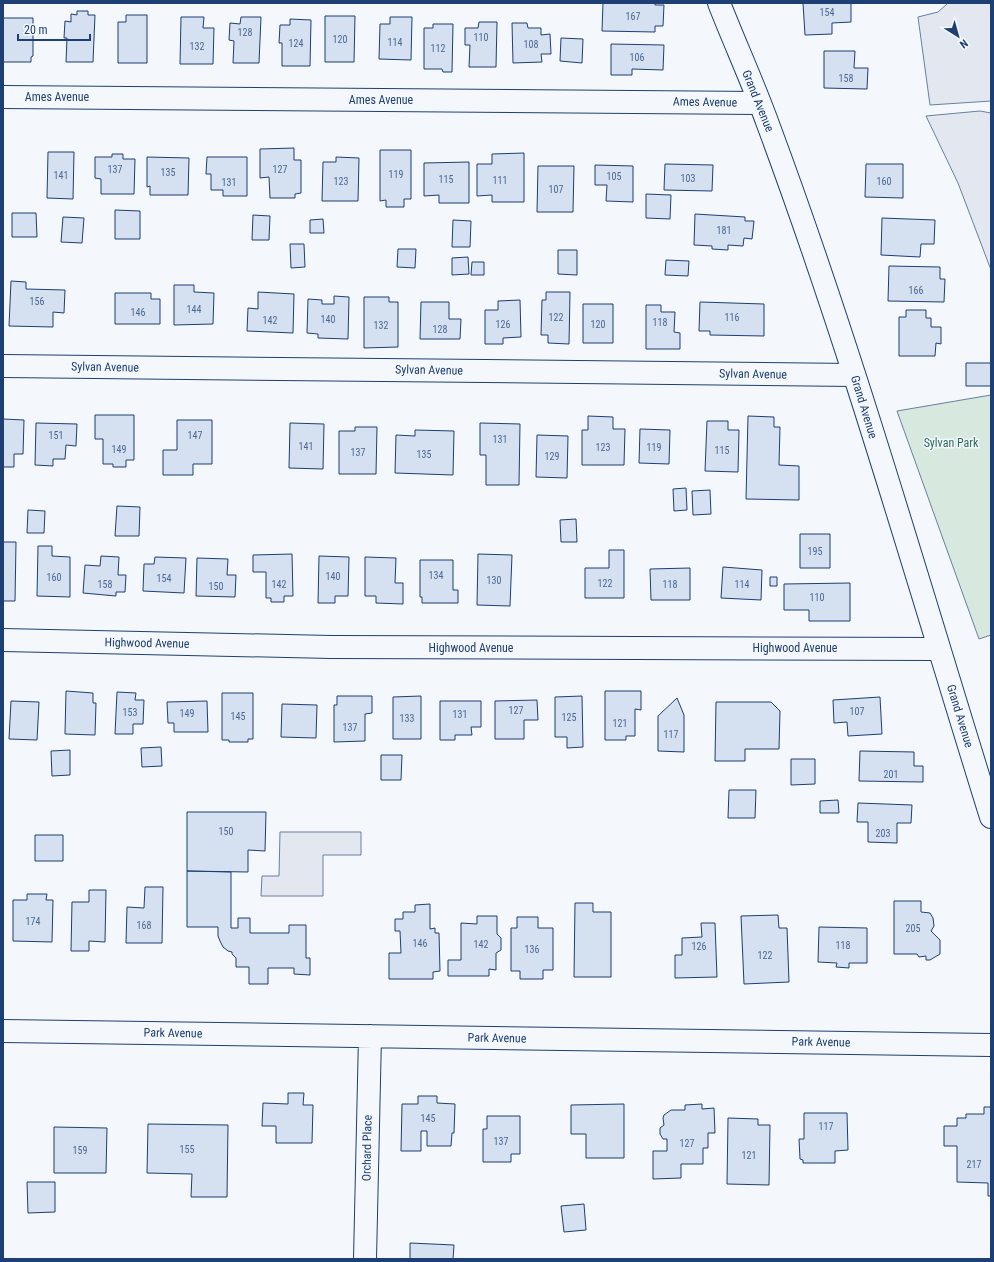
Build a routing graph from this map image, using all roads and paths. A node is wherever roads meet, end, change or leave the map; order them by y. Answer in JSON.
{"nodes":[{"id":1,"x":719,"y":3,"type":"edge"},
{"id":2,"x":3,"y":97,"type":"edge"},
{"id":3,"x":759,"y":103,"type":"junction"},
{"id":4,"x":3,"y":366,"type":"edge"},
{"id":5,"x":854,"y":375,"type":"junction"},
{"id":6,"x":3,"y":640,"type":"edge"},
{"id":7,"x":938,"y":649,"type":"junction"},
{"id":8,"x":991,"y":817,"type":"edge"},
{"id":9,"x":3,"y":1031,"type":"edge"},
{"id":10,"x":370,"y":1036,"type":"junction"},
{"id":11,"x":991,"y":1045,"type":"edge"},
{"id":12,"x":365,"y":1259,"type":"edge"}],
"edges":[{"from":1,"to":3,"type":"street","name":"Grand Avenue"},
{"from":2,"to":3,"type":"street","name":"Ames Avenue"},
{"from":3,"to":5,"type":"street","name":"Grand Avenue"},
{"from":4,"to":5,"type":"street","name":"Sylvan Avenue"},
{"from":5,"to":7,"type":"street","name":"Grand Avenue"},
{"from":6,"to":7,"type":"street","name":"Highwood Avenue"},
{"from":7,"to":8,"type":"street","name":"Grand Avenue"},
{"from":9,"to":10,"type":"street","name":"Park Avenue"},
{"from":10,"to":11,"type":"street","name":"Park Avenue"},
{"from":10,"to":12,"type":"street","name":"Orchard Place"}]}
